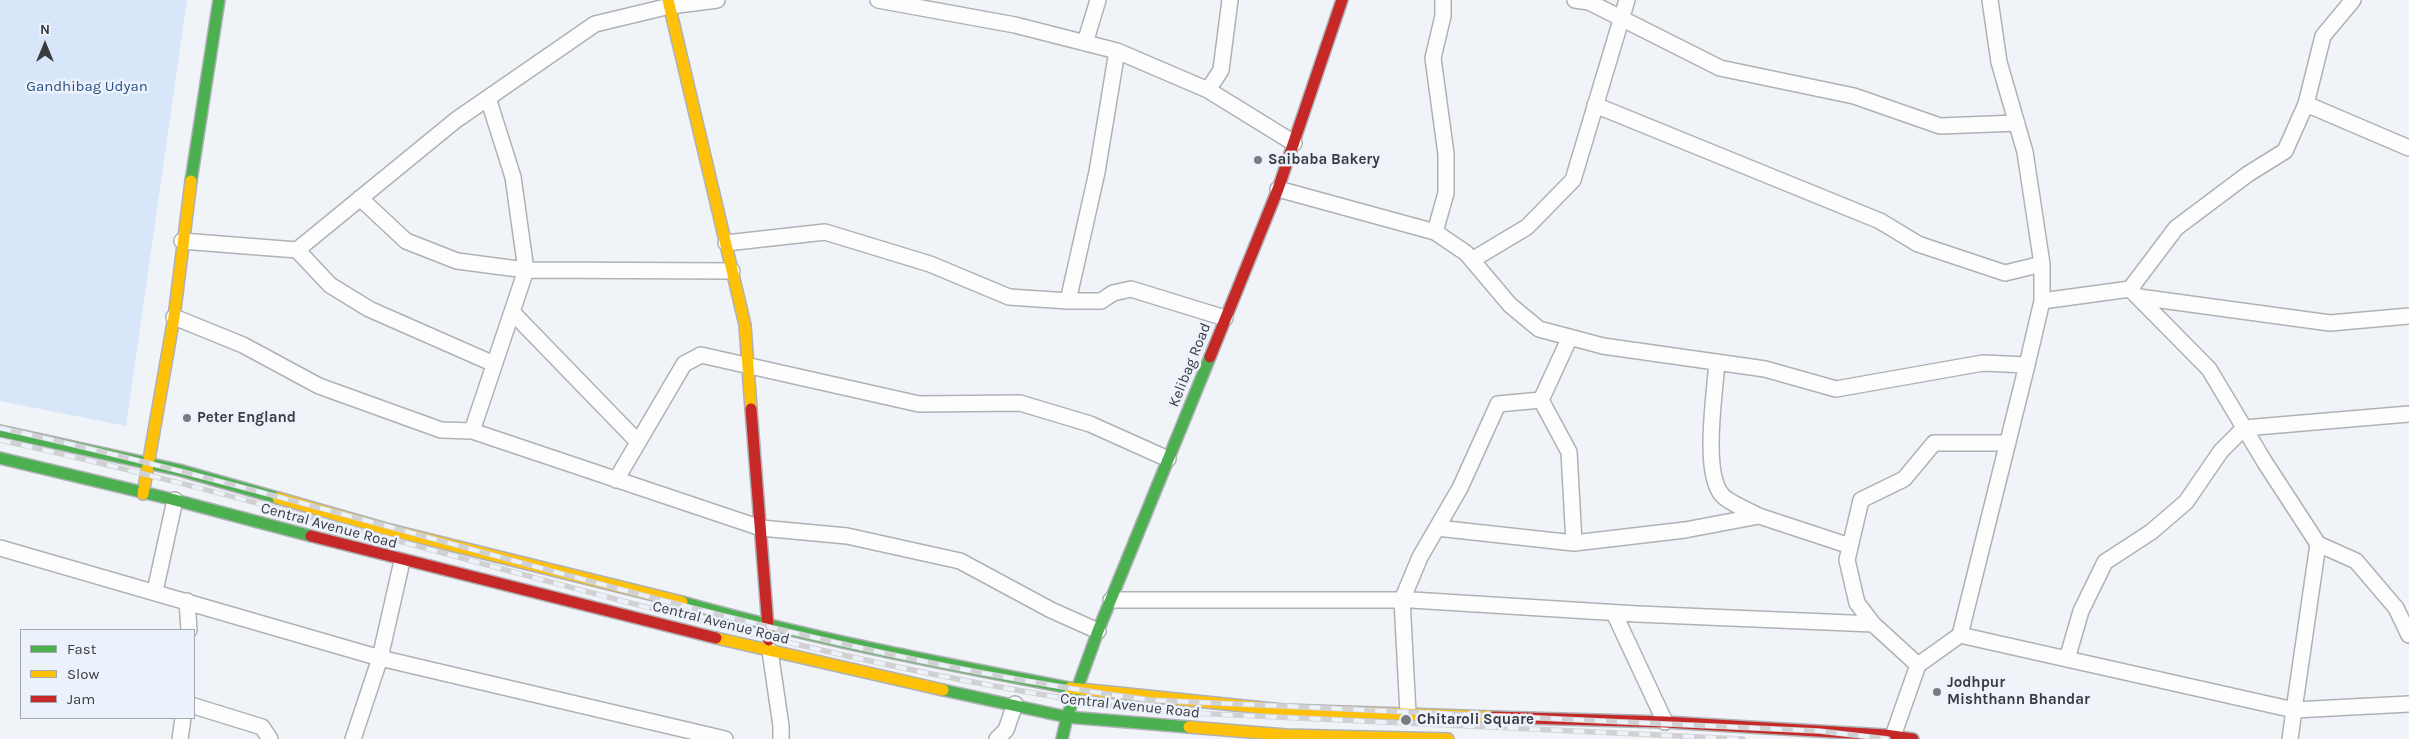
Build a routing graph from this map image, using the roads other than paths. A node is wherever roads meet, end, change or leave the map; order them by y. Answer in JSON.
{"nodes":[{"id":1,"x":219,"y":0,"type":"edge"},
{"id":2,"x":717,"y":0,"type":"edge"},
{"id":3,"x":878,"y":0,"type":"edge"},
{"id":4,"x":1098,"y":0,"type":"edge"},
{"id":5,"x":1230,"y":0,"type":"edge"},
{"id":6,"x":1342,"y":0,"type":"edge"},
{"id":7,"x":1443,"y":0,"type":"edge"},
{"id":8,"x":1575,"y":0,"type":"edge"},
{"id":9,"x":1626,"y":0,"type":"edge"},
{"id":10,"x":1990,"y":0,"type":"edge"},
{"id":11,"x":2353,"y":0,"type":"edge"},
{"id":12,"x":669,"y":3,"type":"edge"},
{"id":13,"x":1621,"y":18,"type":"junction"},
{"id":14,"x":1085,"y":43,"type":"junction"},
{"id":15,"x":1117,"y":51,"type":"junction"},
{"id":16,"x":1208,"y":90,"type":"junction"},
{"id":17,"x":488,"y":98,"type":"junction"},
{"id":18,"x":1595,"y":104,"type":"junction"},
{"id":19,"x":2306,"y":104,"type":"junction"},
{"id":20,"x":2017,"y":124,"type":"junction"},
{"id":21,"x":1294,"y":143,"type":"junction"},
{"id":22,"x":2409,"y":148,"type":"edge"},
{"id":23,"x":1278,"y":189,"type":"junction"},
{"id":24,"x":360,"y":198,"type":"junction"},
{"id":25,"x":1435,"y":232,"type":"junction"},
{"id":26,"x":182,"y":241,"type":"junction"},
{"id":27,"x":726,"y":243,"type":"junction"},
{"id":28,"x":297,"y":250,"type":"junction"},
{"id":29,"x":1472,"y":260,"type":"junction"},
{"id":30,"x":2042,"y":264,"type":"junction"},
{"id":31,"x":526,"y":270,"type":"junction"},
{"id":32,"x":732,"y":271,"type":"junction"},
{"id":33,"x":2134,"y":293,"type":"junction"},
{"id":34,"x":1068,"y":301,"type":"junction"},
{"id":35,"x":2042,"y":301,"type":"junction"},
{"id":36,"x":512,"y":312,"type":"junction"},
{"id":37,"x":2409,"y":316,"type":"edge"},
{"id":38,"x":174,"y":317,"type":"junction"},
{"id":39,"x":1225,"y":318,"type":"junction"},
{"id":40,"x":1570,"y":337,"type":"junction"},
{"id":41,"x":1717,"y":362,"type":"junction"},
{"id":42,"x":494,"y":364,"type":"junction"},
{"id":43,"x":748,"y":365,"type":"junction"},
{"id":44,"x":2027,"y":365,"type":"junction"},
{"id":45,"x":1541,"y":400,"type":"junction"},
{"id":46,"x":2409,"y":414,"type":"edge"},
{"id":47,"x":2244,"y":428,"type":"junction"},
{"id":48,"x":0,"y":431,"type":"edge"},
{"id":49,"x":472,"y":431,"type":"junction"},
{"id":50,"x":638,"y":442,"type":"junction"},
{"id":51,"x":2008,"y":443,"type":"junction"},
{"id":52,"x":0,"y":458,"type":"edge"},
{"id":53,"x":1168,"y":459,"type":"junction"},
{"id":54,"x":147,"y":462,"type":"junction"},
{"id":55,"x":179,"y":470,"type":"junction"},
{"id":56,"x":616,"y":480,"type":"junction"},
{"id":57,"x":144,"y":494,"type":"junction"},
{"id":58,"x":175,"y":500,"type":"junction"},
{"id":59,"x":1759,"y":516,"type":"junction"},
{"id":60,"x":761,"y":528,"type":"junction"},
{"id":61,"x":1437,"y":528,"type":"junction"},
{"id":62,"x":1574,"y":543,"type":"junction"},
{"id":63,"x":2318,"y":544,"type":"junction"},
{"id":64,"x":1850,"y":546,"type":"junction"},
{"id":65,"x":0,"y":548,"type":"edge"},
{"id":66,"x":402,"y":561,"type":"junction"},
{"id":67,"x":155,"y":592,"type":"junction"},
{"id":68,"x":1110,"y":600,"type":"junction"},
{"id":69,"x":1402,"y":600,"type":"junction"},
{"id":70,"x":187,"y":601,"type":"junction"},
{"id":71,"x":1614,"y":613,"type":"junction"},
{"id":72,"x":1873,"y":624,"type":"junction"},
{"id":73,"x":768,"y":626,"type":"junction"},
{"id":74,"x":189,"y":629,"type":"edge"},
{"id":75,"x":1098,"y":631,"type":"junction"},
{"id":76,"x":1960,"y":635,"type":"junction"},
{"id":77,"x":2409,"y":635,"type":"edge"},
{"id":78,"x":770,"y":651,"type":"junction"},
{"id":79,"x":380,"y":658,"type":"junction"},
{"id":80,"x":2067,"y":659,"type":"junction"},
{"id":81,"x":1918,"y":665,"type":"junction"},
{"id":82,"x":1076,"y":689,"type":"junction"},
{"id":83,"x":1015,"y":704,"type":"junction"},
{"id":84,"x":2409,"y":704,"type":"edge"},
{"id":85,"x":195,"y":706,"type":"edge"},
{"id":86,"x":2294,"y":710,"type":"junction"},
{"id":87,"x":1408,"y":713,"type":"junction"},
{"id":88,"x":1067,"y":717,"type":"junction"},
{"id":89,"x":183,"y":719,"type":"edge"},
{"id":90,"x":1665,"y":722,"type":"junction"},
{"id":91,"x":1286,"y":737,"type":"edge"},
{"id":92,"x":1892,"y":737,"type":"edge"},
{"id":93,"x":180,"y":739,"type":"edge"},
{"id":94,"x":270,"y":739,"type":"edge"},
{"id":95,"x":353,"y":739,"type":"edge"},
{"id":96,"x":725,"y":739,"type":"edge"},
{"id":97,"x":781,"y":739,"type":"edge"},
{"id":98,"x":997,"y":739,"type":"edge"},
{"id":99,"x":1062,"y":739,"type":"edge"},
{"id":100,"x":1448,"y":739,"type":"edge"},
{"id":101,"x":1913,"y":739,"type":"edge"},
{"id":102,"x":2290,"y":739,"type":"edge"}],
"edges":[{"from":1,"to":26,"type":"main road"},
{"from":2,"to":12,"type":"street"},
{"from":3,"to":14,"type":"street"},
{"from":4,"to":14,"type":"street"},
{"from":5,"to":16,"type":"street"},
{"from":6,"to":21,"type":"main road","name":"Kelibag Road"},
{"from":7,"to":25,"type":"street"},
{"from":8,"to":13,"type":"street"},
{"from":9,"to":13,"type":"street"},
{"from":10,"to":20,"type":"street"},
{"from":11,"to":19,"type":"street"},
{"from":12,"to":17,"type":"street"},
{"from":12,"to":27,"type":"main road"},
{"from":13,"to":18,"type":"street"},
{"from":13,"to":20,"type":"street"},
{"from":14,"to":15,"type":"street"},
{"from":15,"to":16,"type":"street"},
{"from":15,"to":34,"type":"street"},
{"from":16,"to":21,"type":"street"},
{"from":17,"to":24,"type":"street"},
{"from":17,"to":31,"type":"street"},
{"from":18,"to":29,"type":"street"},
{"from":18,"to":30,"type":"street"},
{"from":19,"to":22,"type":"street"},
{"from":19,"to":33,"type":"street"},
{"from":20,"to":30,"type":"street"},
{"from":21,"to":23,"type":"main road","name":"Kelibag Road"},
{"from":23,"to":25,"type":"street"},
{"from":23,"to":39,"type":"main road","name":"Kelibag Road"},
{"from":24,"to":28,"type":"street"},
{"from":24,"to":31,"type":"street"},
{"from":25,"to":29,"type":"street"},
{"from":26,"to":28,"type":"street"},
{"from":26,"to":38,"type":"main road"},
{"from":27,"to":32,"type":"main road"},
{"from":27,"to":34,"type":"street"},
{"from":28,"to":42,"type":"street"},
{"from":29,"to":40,"type":"street"},
{"from":30,"to":35,"type":"street"},
{"from":31,"to":32,"type":"street"},
{"from":31,"to":36,"type":"street"},
{"from":32,"to":43,"type":"main road"},
{"from":33,"to":35,"type":"street"},
{"from":33,"to":37,"type":"street"},
{"from":33,"to":47,"type":"street"},
{"from":34,"to":39,"type":"street"},
{"from":35,"to":44,"type":"street"},
{"from":36,"to":42,"type":"street"},
{"from":36,"to":50,"type":"street"},
{"from":38,"to":49,"type":"street"},
{"from":38,"to":54,"type":"main road"},
{"from":39,"to":53,"type":"main road","name":"Kelibag Road"},
{"from":40,"to":41,"type":"street"},
{"from":40,"to":45,"type":"street"},
{"from":41,"to":44,"type":"street"},
{"from":41,"to":59,"type":"street"},
{"from":42,"to":49,"type":"street"},
{"from":43,"to":50,"type":"street"},
{"from":43,"to":53,"type":"street"},
{"from":43,"to":60,"type":"main road"},
{"from":44,"to":51,"type":"street"},
{"from":45,"to":61,"type":"street"},
{"from":45,"to":62,"type":"street"},
{"from":46,"to":47,"type":"street"},
{"from":47,"to":63,"type":"street"},
{"from":47,"to":80,"type":"street"},
{"from":48,"to":54,"type":"main road"},
{"from":49,"to":56,"type":"street"},
{"from":50,"to":56,"type":"street"},
{"from":51,"to":64,"type":"street"},
{"from":51,"to":76,"type":"street"},
{"from":52,"to":57,"type":"main road","name":"Central Avenue Road"},
{"from":53,"to":68,"type":"main road","name":"Kelibag Road"},
{"from":54,"to":55,"type":"main road"},
{"from":54,"to":57,"type":"main road"},
{"from":55,"to":58,"type":"main road"},
{"from":55,"to":73,"type":"main road"},
{"from":56,"to":60,"type":"street"},
{"from":57,"to":58,"type":"main road","name":"Central Avenue Road"},
{"from":58,"to":66,"type":"main road","name":"Central Avenue Road"},
{"from":58,"to":67,"type":"street"},
{"from":59,"to":62,"type":"street"},
{"from":59,"to":64,"type":"street"},
{"from":60,"to":73,"type":"main road"},
{"from":60,"to":75,"type":"street"},
{"from":61,"to":62,"type":"street"},
{"from":61,"to":69,"type":"street"},
{"from":63,"to":77,"type":"street"},
{"from":63,"to":86,"type":"street"},
{"from":64,"to":72,"type":"street"},
{"from":65,"to":67,"type":"street"},
{"from":66,"to":78,"type":"main road","name":"Central Avenue Road"},
{"from":66,"to":79,"type":"street"},
{"from":67,"to":70,"type":"street"},
{"from":68,"to":69,"type":"street"},
{"from":68,"to":75,"type":"main road","name":"Kelibag Road"},
{"from":69,"to":71,"type":"street"},
{"from":69,"to":87,"type":"street"},
{"from":70,"to":74,"type":"street"},
{"from":70,"to":79,"type":"street"},
{"from":71,"to":72,"type":"street"},
{"from":71,"to":90,"type":"street"},
{"from":72,"to":81,"type":"street"},
{"from":73,"to":78,"type":"main road"},
{"from":73,"to":82,"type":"main road"},
{"from":75,"to":82,"type":"main road","name":"Kelibag Road"},
{"from":76,"to":80,"type":"street"},
{"from":76,"to":81,"type":"street"},
{"from":78,"to":83,"type":"main road","name":"Central Avenue Road"},
{"from":78,"to":97,"type":"street"},
{"from":79,"to":95,"type":"street"},
{"from":79,"to":96,"type":"street"},
{"from":80,"to":86,"type":"street"},
{"from":81,"to":92,"type":"street"},
{"from":82,"to":87,"type":"main road"},
{"from":82,"to":88,"type":"main road","name":"Kelibag Road"},
{"from":83,"to":88,"type":"main road","name":"Central Avenue Road"},
{"from":83,"to":98,"type":"street"},
{"from":84,"to":86,"type":"street"},
{"from":85,"to":94,"type":"street"},
{"from":86,"to":102,"type":"street"},
{"from":87,"to":90,"type":"main road"},
{"from":88,"to":91,"type":"main road","name":"Central Avenue Road"},
{"from":88,"to":99,"type":"main road","name":"Kelibag Road"},
{"from":89,"to":93,"type":"street"},
{"from":90,"to":92,"type":"main road"},
{"from":91,"to":100,"type":"main road","name":"Central Avenue Road"},
{"from":92,"to":101,"type":"main road"}]}
